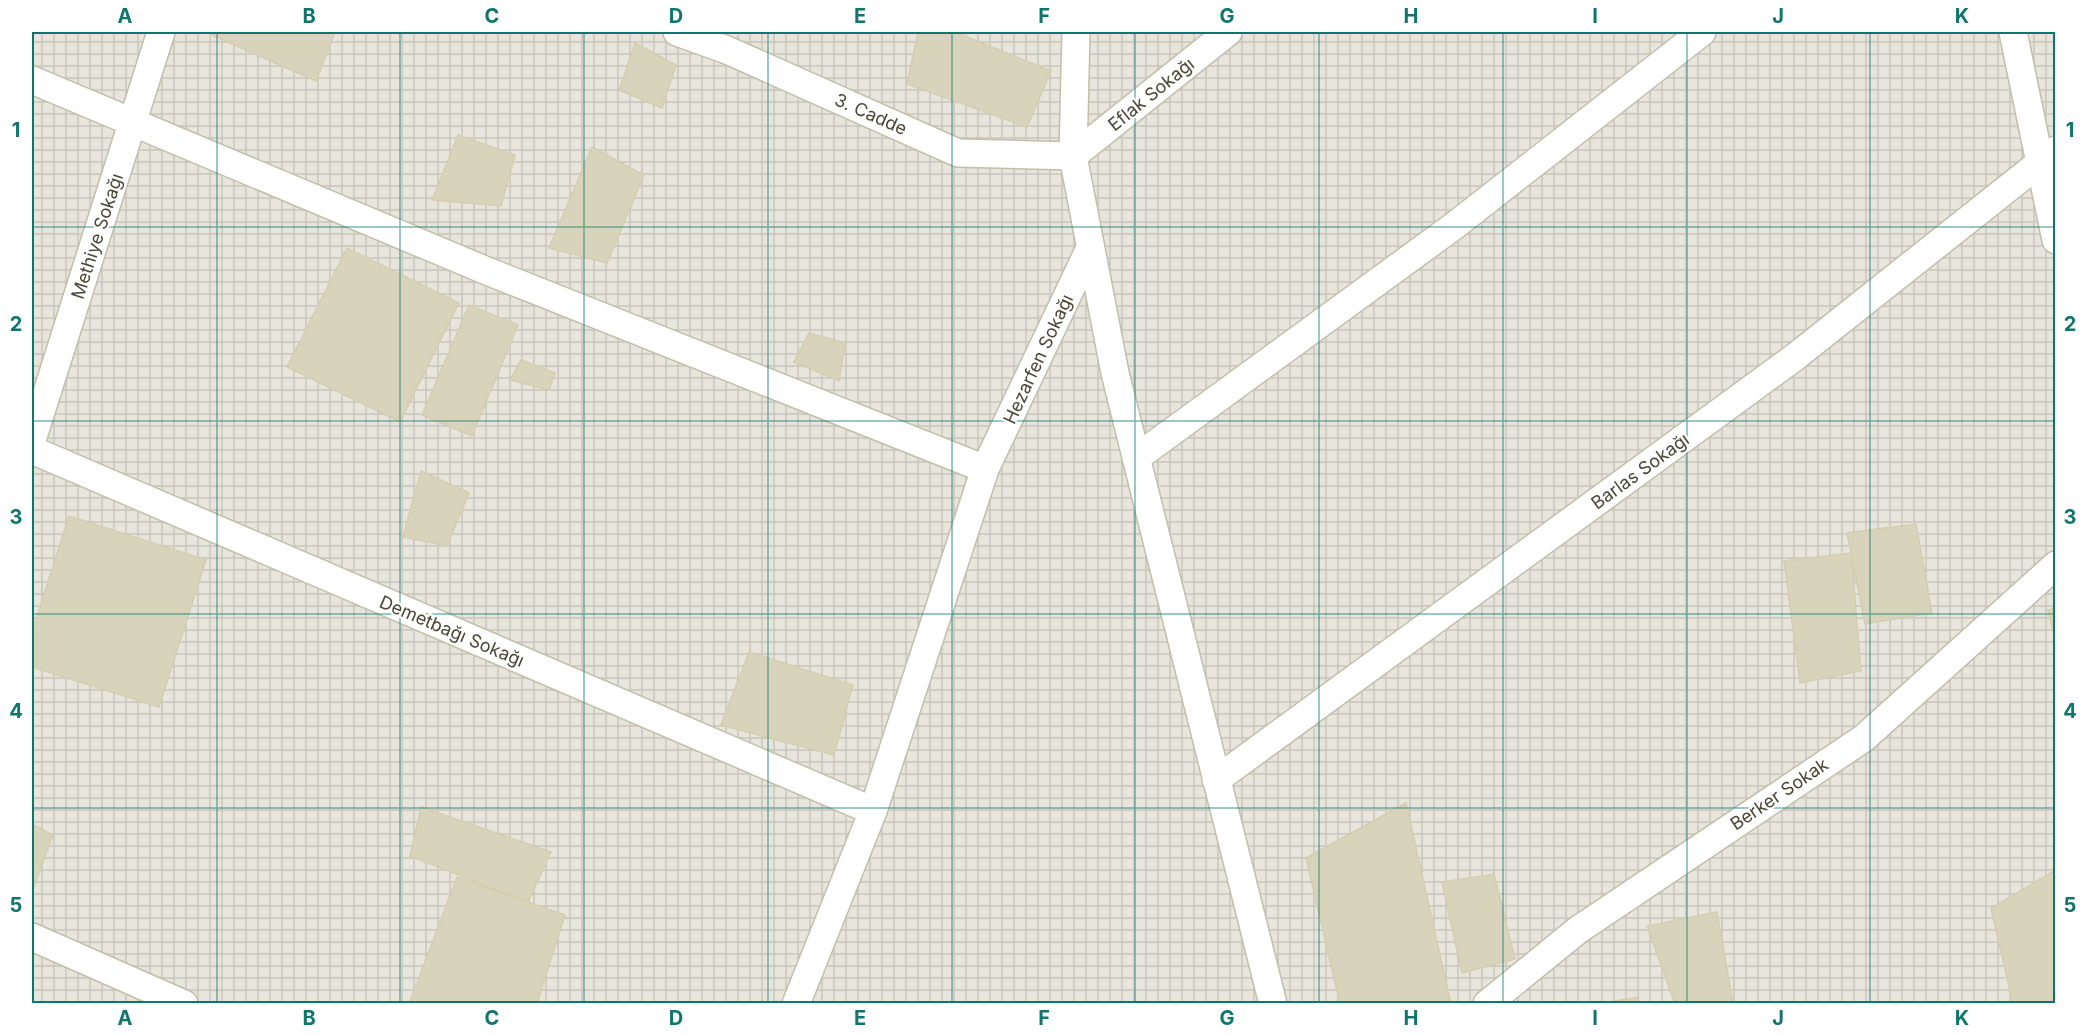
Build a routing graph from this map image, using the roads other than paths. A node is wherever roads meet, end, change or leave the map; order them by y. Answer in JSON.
{"nodes":[{"id":1,"x":161,"y":32,"type":"edge"},
{"id":2,"x":677,"y":32,"type":"edge"},
{"id":3,"x":1076,"y":32,"type":"edge"},
{"id":4,"x":1228,"y":32,"type":"edge"},
{"id":5,"x":1702,"y":32,"type":"edge"},
{"id":6,"x":2013,"y":32,"type":"edge"},
{"id":7,"x":32,"y":80,"type":"edge"},
{"id":8,"x":134,"y":122,"type":"junction"},
{"id":9,"x":1073,"y":156,"type":"junction"},
{"id":10,"x":2047,"y":157,"type":"edge"},
{"id":11,"x":2055,"y":240,"type":"edge"},
{"id":12,"x":1090,"y":248,"type":"junction"},
{"id":13,"x":32,"y":440,"type":"edge"},
{"id":14,"x":32,"y":450,"type":"edge"},
{"id":15,"x":1136,"y":458,"type":"junction"},
{"id":16,"x":986,"y":469,"type":"junction"},
{"id":17,"x":2055,"y":565,"type":"edge"},
{"id":18,"x":1216,"y":780,"type":"junction"},
{"id":19,"x":873,"y":811,"type":"junction"},
{"id":20,"x":32,"y":937,"type":"edge"},
{"id":21,"x":184,"y":1004,"type":"edge"},
{"id":22,"x":796,"y":1004,"type":"edge"},
{"id":23,"x":1273,"y":1004,"type":"edge"},
{"id":24,"x":1487,"y":1004,"type":"edge"}],
"edges":[{"from":1,"to":8,"type":"street","name":"Methiye Sokağı"},
{"from":2,"to":9,"type":"street","name":"3. Cadde"},
{"from":3,"to":9,"type":"street"},
{"from":4,"to":9,"type":"street","name":"Eflak Sokağı"},
{"from":5,"to":15,"type":"street"},
{"from":6,"to":10,"type":"street"},
{"from":7,"to":8,"type":"street"},
{"from":8,"to":13,"type":"street","name":"Methiye Sokağı"},
{"from":8,"to":16,"type":"street"},
{"from":9,"to":12,"type":"street"},
{"from":10,"to":11,"type":"street"},
{"from":10,"to":18,"type":"street","name":"Barlas Sokağı"},
{"from":12,"to":15,"type":"street"},
{"from":12,"to":16,"type":"street","name":"Hezarfen Sokağı"},
{"from":14,"to":19,"type":"street","name":"Demetbağı Sokağı"},
{"from":15,"to":18,"type":"street"},
{"from":16,"to":19,"type":"street","name":"Hezarfen Sokağı"},
{"from":17,"to":24,"type":"street","name":"Berker Sokak"},
{"from":18,"to":23,"type":"street"},
{"from":19,"to":22,"type":"street","name":"Hezarfen Sokağı"},
{"from":20,"to":21,"type":"street"}]}
